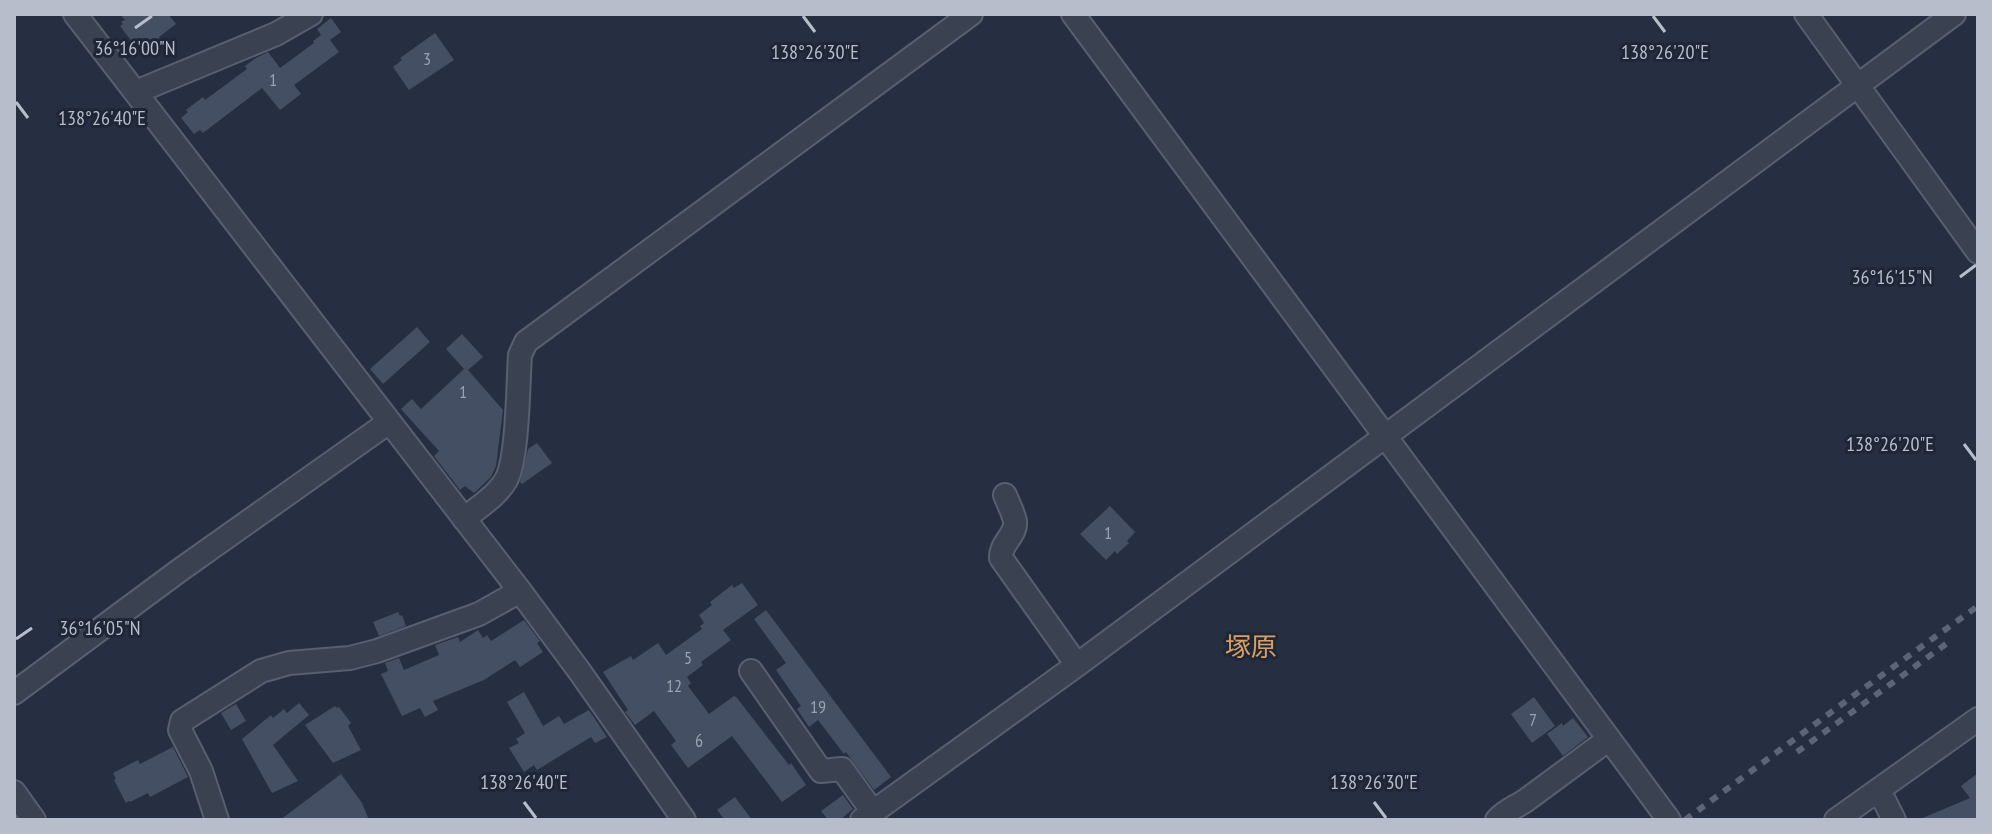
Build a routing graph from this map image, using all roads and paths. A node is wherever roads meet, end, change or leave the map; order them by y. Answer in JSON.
{"nodes":[{"id":1,"x":75,"y":14,"type":"edge"},
{"id":2,"x":311,"y":14,"type":"edge"},
{"id":3,"x":971,"y":14,"type":"edge"},
{"id":4,"x":1073,"y":14,"type":"edge"},
{"id":5,"x":1806,"y":14,"type":"edge"},
{"id":6,"x":1954,"y":14,"type":"edge"},
{"id":7,"x":1858,"y":85,"type":"junction"},
{"id":8,"x":136,"y":92,"type":"junction"},
{"id":9,"x":1978,"y":252,"type":"edge"},
{"id":10,"x":389,"y":422,"type":"junction"},
{"id":11,"x":1385,"y":436,"type":"junction"},
{"id":12,"x":1005,"y":495,"type":"dead end"},
{"id":13,"x":464,"y":519,"type":"junction"},
{"id":14,"x":520,"y":591,"type":"junction"},
{"id":15,"x":1077,"y":665,"type":"junction"},
{"id":16,"x":751,"y":671,"type":"dead end"},
{"id":17,"x":14,"y":693,"type":"edge"},
{"id":18,"x":1978,"y":719,"type":"edge"},
{"id":19,"x":1609,"y":739,"type":"junction"},
{"id":20,"x":1879,"y":790,"type":"junction"},
{"id":21,"x":14,"y":792,"type":"edge"},
{"id":22,"x":868,"y":816,"type":"edge"},
{"id":23,"x":34,"y":820,"type":"edge"},
{"id":24,"x":217,"y":820,"type":"edge"},
{"id":25,"x":684,"y":820,"type":"edge"},
{"id":26,"x":1497,"y":820,"type":"edge"},
{"id":27,"x":1669,"y":820,"type":"edge"},
{"id":28,"x":1836,"y":820,"type":"edge"},
{"id":29,"x":1894,"y":820,"type":"edge"}],
"edges":[{"from":1,"to":8,"type":"street"},
{"from":2,"to":8,"type":"street"},
{"from":3,"to":13,"type":"street"},
{"from":4,"to":11,"type":"street"},
{"from":5,"to":7,"type":"street"},
{"from":6,"to":7,"type":"street"},
{"from":7,"to":9,"type":"street"},
{"from":7,"to":11,"type":"street"},
{"from":8,"to":10,"type":"street"},
{"from":10,"to":13,"type":"street"},
{"from":10,"to":17,"type":"street"},
{"from":11,"to":15,"type":"street"},
{"from":11,"to":19,"type":"street"},
{"from":12,"to":15,"type":"street"},
{"from":13,"to":14,"type":"street"},
{"from":14,"to":24,"type":"street"},
{"from":14,"to":25,"type":"street"},
{"from":15,"to":22,"type":"street"},
{"from":16,"to":22,"type":"street"},
{"from":18,"to":20,"type":"street"},
{"from":19,"to":26,"type":"street"},
{"from":19,"to":27,"type":"street"},
{"from":20,"to":28,"type":"street"},
{"from":20,"to":29,"type":"street"},
{"from":21,"to":23,"type":"street"}]}
